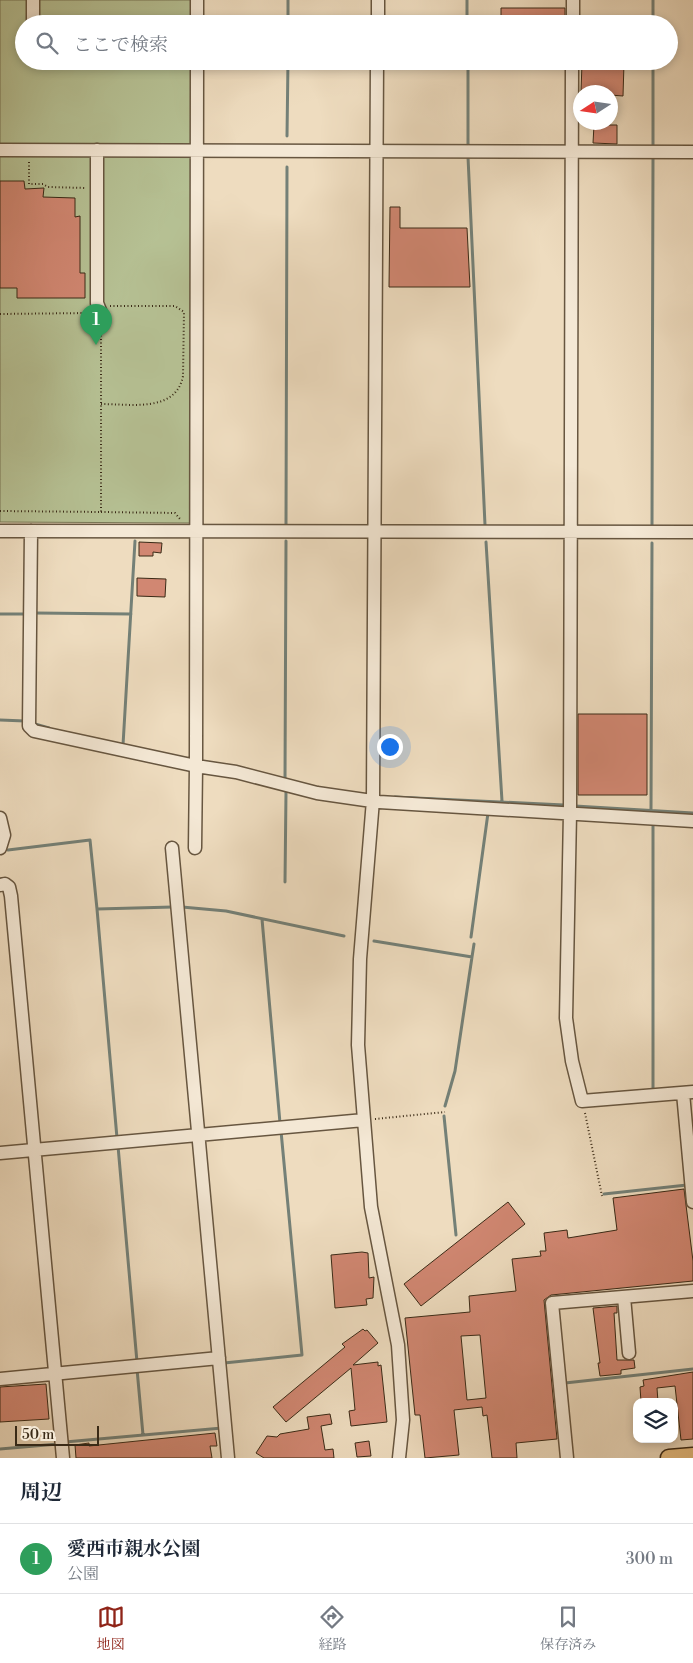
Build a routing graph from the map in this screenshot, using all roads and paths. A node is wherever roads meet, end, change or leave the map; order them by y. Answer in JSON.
{"nodes":[{"id":1,"x":33,"y":0,"type":"edge"},
{"id":2,"x":197,"y":0,"type":"edge"},
{"id":3,"x":378,"y":0,"type":"edge"},
{"id":4,"x":573,"y":0,"type":"edge"},
{"id":5,"x":33,"y":15,"type":"edge"},
{"id":6,"x":197,"y":15,"type":"edge"},
{"id":7,"x":378,"y":15,"type":"edge"},
{"id":8,"x":573,"y":15,"type":"edge"},
{"id":9,"x":197,"y":70,"type":"edge"},
{"id":10,"x":377,"y":70,"type":"edge"},
{"id":11,"x":572,"y":70,"type":"edge"},
{"id":12,"x":0,"y":150,"type":"edge"},
{"id":13,"x":97,"y":150,"type":"junction"},
{"id":14,"x":196,"y":151,"type":"junction"},
{"id":15,"x":376,"y":151,"type":"junction"},
{"id":16,"x":572,"y":152,"type":"junction"},
{"id":17,"x":693,"y":152,"type":"edge"},
{"id":18,"x":30,"y":162,"type":"dead end"},
{"id":19,"x":96,"y":189,"type":"junction"},
{"id":20,"x":101,"y":313,"type":"junction"},
{"id":21,"x":0,"y":314,"type":"edge"},
{"id":22,"x":101,"y":404,"type":"junction"},
{"id":23,"x":0,"y":511,"type":"edge"},
{"id":24,"x":102,"y":512,"type":"junction"},
{"id":25,"x":0,"y":531,"type":"edge"},
{"id":26,"x":31,"y":531,"type":"junction"},
{"id":27,"x":182,"y":531,"type":"junction"},
{"id":28,"x":196,"y":532,"type":"junction"},
{"id":29,"x":693,"y":532,"type":"edge"},
{"id":30,"x":375,"y":533,"type":"junction"},
{"id":31,"x":570,"y":533,"type":"junction"},
{"id":32,"x":196,"y":766,"type":"junction"},
{"id":33,"x":373,"y":800,"type":"junction"},
{"id":34,"x":570,"y":813,"type":"junction"},
{"id":35,"x":0,"y":818,"type":"edge"},
{"id":36,"x":693,"y":821,"type":"edge"},
{"id":37,"x":0,"y":848,"type":"edge"},
{"id":38,"x":172,"y":848,"type":"dead end"},
{"id":39,"x":195,"y":848,"type":"dead end"},
{"id":40,"x":0,"y":885,"type":"edge"},
{"id":41,"x":688,"y":1092,"type":"edge"},
{"id":42,"x":582,"y":1101,"type":"junction"},
{"id":43,"x":445,"y":1112,"type":"dead end"},
{"id":44,"x":364,"y":1120,"type":"junction"},
{"id":45,"x":197,"y":1134,"type":"junction"},
{"id":46,"x":36,"y":1150,"type":"junction"},
{"id":47,"x":0,"y":1153,"type":"edge"},
{"id":48,"x":602,"y":1196,"type":"dead end"},
{"id":49,"x":693,"y":1202,"type":"edge"},
{"id":50,"x":693,"y":1291,"type":"edge"},
{"id":51,"x":624,"y":1296,"type":"junction"},
{"id":52,"x":629,"y":1353,"type":"dead end"},
{"id":53,"x":219,"y":1358,"type":"junction"},
{"id":54,"x":55,"y":1374,"type":"junction"},
{"id":55,"x":0,"y":1379,"type":"edge"},
{"id":56,"x":693,"y":1456,"type":"edge"},
{"id":57,"x":63,"y":1458,"type":"edge"},
{"id":58,"x":228,"y":1458,"type":"edge"},
{"id":59,"x":399,"y":1458,"type":"edge"},
{"id":60,"x":567,"y":1458,"type":"edge"},
{"id":61,"x":669,"y":1458,"type":"edge"}],
"edges":[{"from":1,"to":5,"type":"street"},
{"from":2,"to":6,"type":"street"},
{"from":3,"to":7,"type":"street"},
{"from":4,"to":8,"type":"street"},
{"from":9,"to":14,"type":"street"},
{"from":10,"to":15,"type":"street"},
{"from":11,"to":16,"type":"street"},
{"from":12,"to":13,"type":"street"},
{"from":13,"to":14,"type":"street"},
{"from":13,"to":19,"type":"street"},
{"from":14,"to":15,"type":"street"},
{"from":14,"to":28,"type":"street"},
{"from":15,"to":16,"type":"street"},
{"from":15,"to":30,"type":"street"},
{"from":16,"to":17,"type":"street"},
{"from":16,"to":31,"type":"street"},
{"from":18,"to":19,"type":"path"},
{"from":19,"to":20,"type":"street"},
{"from":20,"to":21,"type":"path"},
{"from":20,"to":22,"type":"path"},
{"from":20,"to":22,"type":"path"},
{"from":22,"to":24,"type":"path"},
{"from":23,"to":24,"type":"path"},
{"from":24,"to":27,"type":"path"},
{"from":25,"to":26,"type":"street"},
{"from":26,"to":27,"type":"street"},
{"from":26,"to":32,"type":"street"},
{"from":27,"to":28,"type":"street"},
{"from":28,"to":30,"type":"street"},
{"from":28,"to":32,"type":"street"},
{"from":29,"to":31,"type":"street"},
{"from":30,"to":31,"type":"street"},
{"from":30,"to":33,"type":"street"},
{"from":31,"to":34,"type":"street"},
{"from":32,"to":33,"type":"street"},
{"from":32,"to":39,"type":"street"},
{"from":33,"to":34,"type":"street"},
{"from":33,"to":44,"type":"street"},
{"from":34,"to":36,"type":"street"},
{"from":34,"to":42,"type":"street"},
{"from":35,"to":37,"type":"street"},
{"from":38,"to":45,"type":"street"},
{"from":40,"to":46,"type":"street"},
{"from":41,"to":42,"type":"street"},
{"from":41,"to":49,"type":"street"},
{"from":42,"to":48,"type":"path"},
{"from":43,"to":44,"type":"path"},
{"from":44,"to":45,"type":"street"},
{"from":44,"to":59,"type":"street"},
{"from":45,"to":46,"type":"street"},
{"from":45,"to":53,"type":"street"},
{"from":46,"to":47,"type":"street"},
{"from":46,"to":54,"type":"street"},
{"from":50,"to":51,"type":"street"},
{"from":51,"to":52,"type":"street"},
{"from":51,"to":60,"type":"street"},
{"from":53,"to":54,"type":"street"},
{"from":53,"to":58,"type":"street"},
{"from":54,"to":55,"type":"street"},
{"from":54,"to":57,"type":"street"},
{"from":56,"to":61,"type":"main road"}]}
